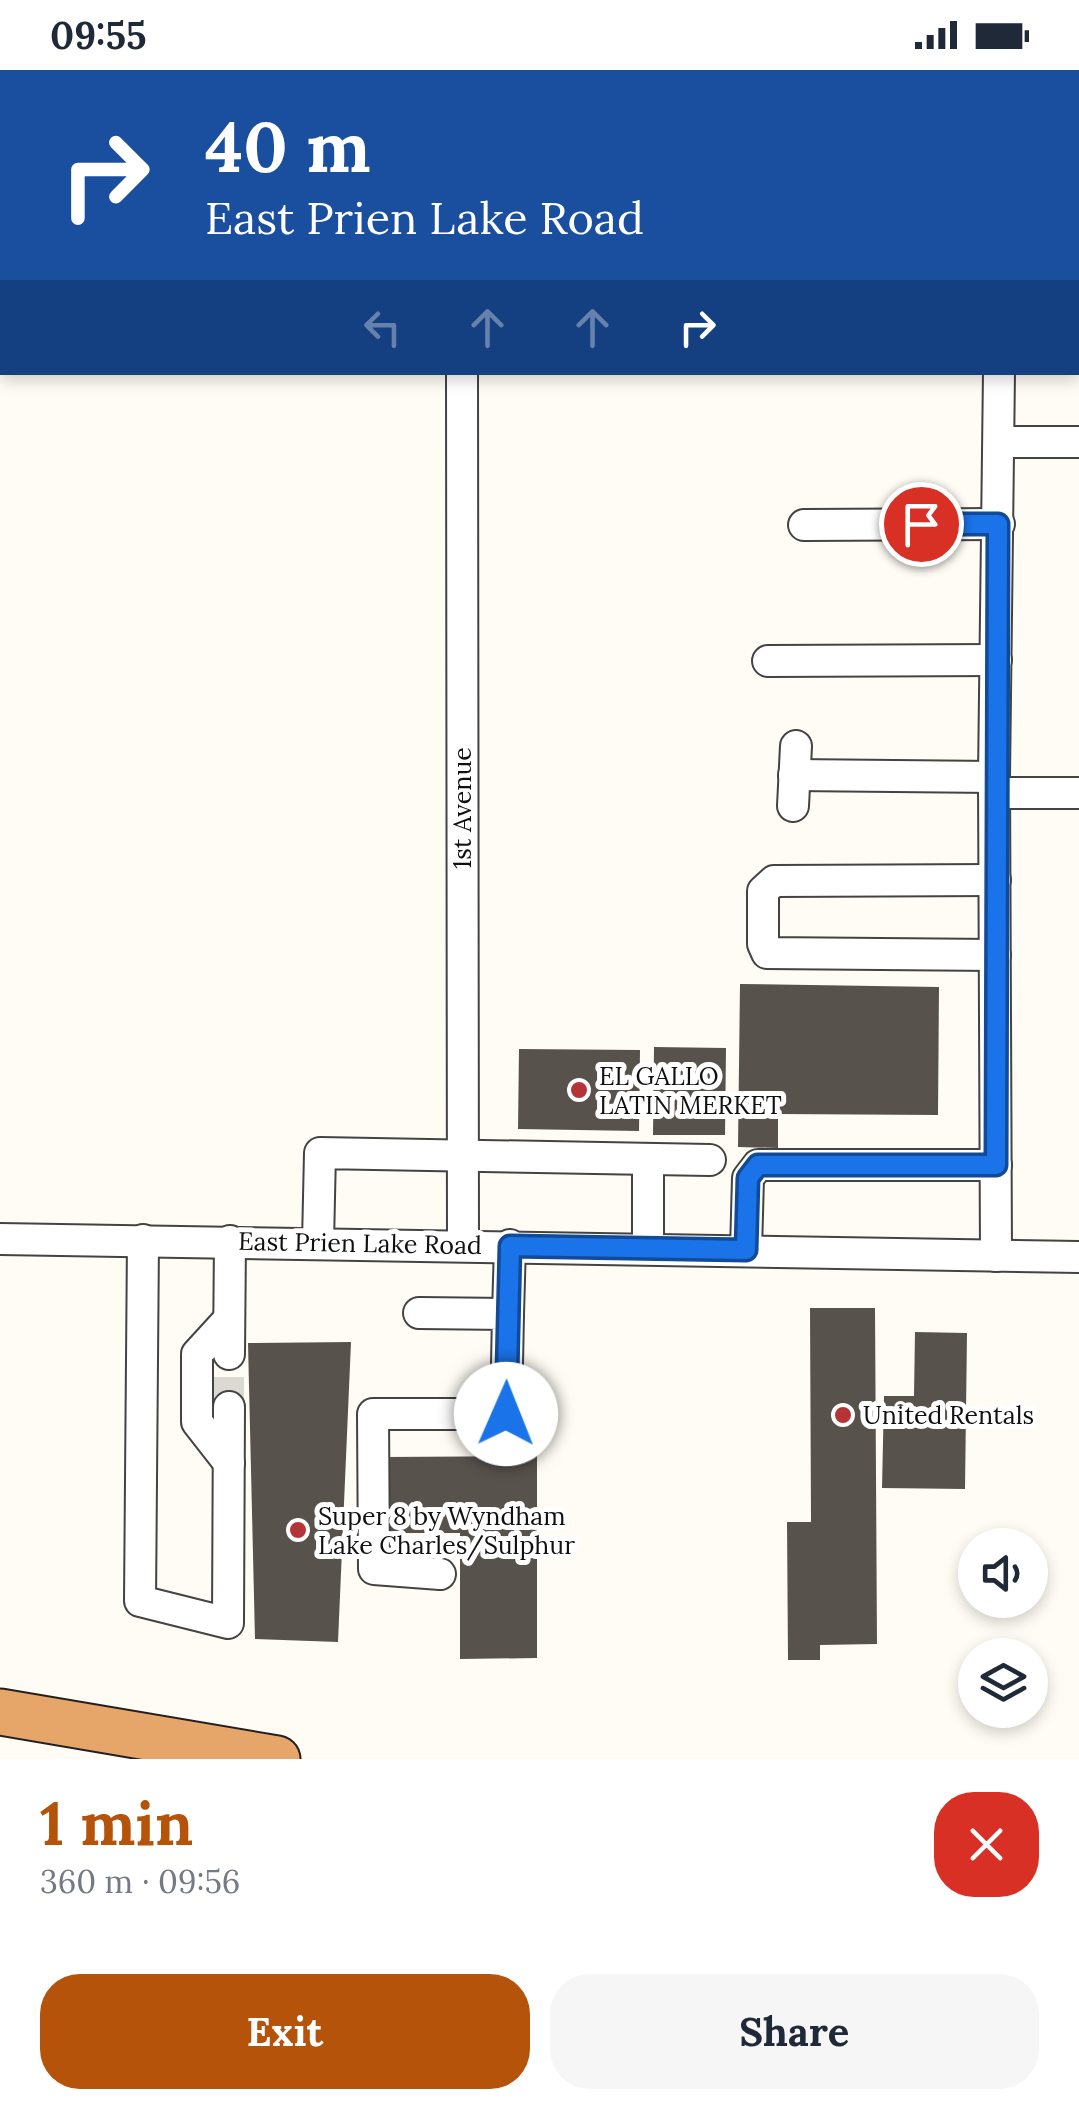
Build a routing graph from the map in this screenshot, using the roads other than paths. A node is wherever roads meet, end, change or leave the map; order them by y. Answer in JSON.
{"nodes":[{"id":1,"x":462,"y":375,"type":"edge"},
{"id":2,"x":999,"y":375,"type":"edge"},
{"id":3,"x":1000,"y":442,"type":"junction"},
{"id":4,"x":1079,"y":442,"type":"edge"},
{"id":5,"x":804,"y":524,"type":"dead end"},
{"id":6,"x":998,"y":524,"type":"junction"},
{"id":7,"x":768,"y":660,"type":"dead end"},
{"id":8,"x":996,"y":660,"type":"junction"},
{"id":9,"x":994,"y":785,"type":"junction"},
{"id":10,"x":1079,"y":794,"type":"edge"},
{"id":11,"x":793,"y":806,"type":"dead end"},
{"id":12,"x":994,"y":880,"type":"junction"},
{"id":13,"x":995,"y":955,"type":"junction"},
{"id":14,"x":462,"y":1154,"type":"junction"},
{"id":15,"x":648,"y":1160,"type":"junction"},
{"id":16,"x":710,"y":1160,"type":"dead end"},
{"id":17,"x":996,"y":1165,"type":"junction"},
{"id":18,"x":0,"y":1239,"type":"edge"},
{"id":19,"x":143,"y":1240,"type":"junction"},
{"id":20,"x":230,"y":1242,"type":"junction"},
{"id":21,"x":318,"y":1242,"type":"junction"},
{"id":22,"x":463,"y":1244,"type":"junction"},
{"id":23,"x":510,"y":1246,"type":"junction"},
{"id":24,"x":648,"y":1248,"type":"junction"},
{"id":25,"x":746,"y":1250,"type":"junction"},
{"id":26,"x":996,"y":1256,"type":"junction"},
{"id":27,"x":1079,"y":1258,"type":"edge"},
{"id":28,"x":419,"y":1313,"type":"dead end"},
{"id":29,"x":508,"y":1314,"type":"junction"},
{"id":30,"x":229,"y":1319,"type":"junction"},
{"id":31,"x":229,"y":1354,"type":"tunnel mouth"},
{"id":32,"x":229,"y":1407,"type":"tunnel mouth"},
{"id":33,"x":228,"y":1463,"type":"junction"},
{"id":34,"x":440,"y":1574,"type":"dead end"},
{"id":35,"x":0,"y":1712,"type":"edge"},
{"id":36,"x":277,"y":1759,"type":"edge"}],
"edges":[{"from":1,"to":14,"type":"street","name":"1st Avenue"},
{"from":2,"to":3,"type":"street"},
{"from":3,"to":4,"type":"street"},
{"from":3,"to":6,"type":"street"},
{"from":5,"to":6,"type":"street"},
{"from":6,"to":8,"type":"street"},
{"from":7,"to":8,"type":"street"},
{"from":8,"to":9,"type":"street"},
{"from":9,"to":10,"type":"street"},
{"from":9,"to":11,"type":"street"},
{"from":9,"to":12,"type":"street"},
{"from":12,"to":13,"type":"street"},
{"from":12,"to":13,"type":"street"},
{"from":13,"to":17,"type":"street"},
{"from":14,"to":15,"type":"street"},
{"from":14,"to":21,"type":"street"},
{"from":14,"to":22,"type":"street","name":"1st Avenue"},
{"from":15,"to":16,"type":"street"},
{"from":15,"to":24,"type":"street"},
{"from":17,"to":25,"type":"street"},
{"from":17,"to":26,"type":"street"},
{"from":18,"to":19,"type":"street","name":"East Prien Lake Road"},
{"from":19,"to":20,"type":"street","name":"East Prien Lake Road"},
{"from":19,"to":33,"type":"street"},
{"from":20,"to":21,"type":"street","name":"East Prien Lake Road"},
{"from":20,"to":30,"type":"street"},
{"from":21,"to":22,"type":"street","name":"East Prien Lake Road"},
{"from":22,"to":23,"type":"street","name":"East Prien Lake Road"},
{"from":23,"to":24,"type":"street","name":"East Prien Lake Road"},
{"from":23,"to":29,"type":"street"},
{"from":24,"to":25,"type":"street","name":"East Prien Lake Road"},
{"from":25,"to":26,"type":"street","name":"East Prien Lake Road"},
{"from":26,"to":27,"type":"street","name":"East Prien Lake Road"},
{"from":28,"to":29,"type":"street"},
{"from":29,"to":34,"type":"street"},
{"from":30,"to":31,"type":"street"},
{"from":30,"to":33,"type":"street"},
{"from":32,"to":33,"type":"street"},
{"from":35,"to":36,"type":"highway"}]}
